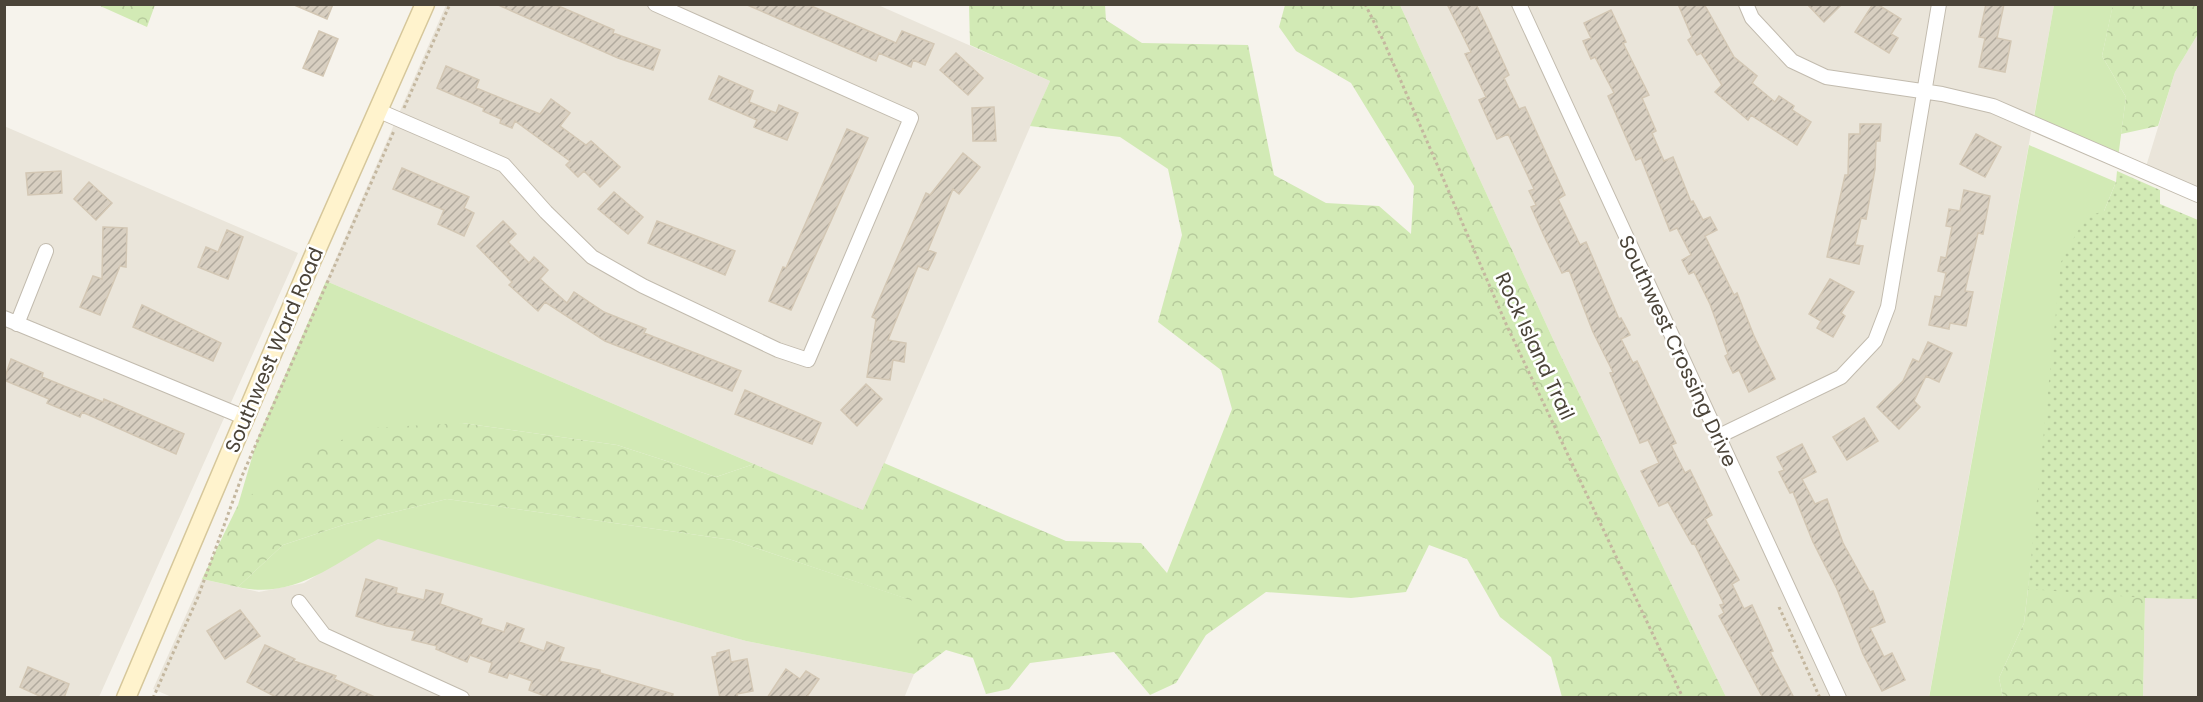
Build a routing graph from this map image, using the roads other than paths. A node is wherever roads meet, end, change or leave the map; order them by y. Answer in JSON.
{"nodes":[{"id":1,"x":425,"y":4,"type":"edge"},
{"id":2,"x":655,"y":4,"type":"edge"},
{"id":3,"x":1746,"y":4,"type":"edge"},
{"id":4,"x":1939,"y":4,"type":"edge"},
{"id":5,"x":1522,"y":6,"type":"edge"},
{"id":6,"x":1924,"y":91,"type":"junction"},
{"id":7,"x":377,"y":110,"type":"junction"},
{"id":8,"x":2199,"y":195,"type":"edge"},
{"id":9,"x":46,"y":251,"type":"dead end"},
{"id":10,"x":11,"y":321,"type":"edge"},
{"id":11,"x":246,"y":418,"type":"junction"},
{"id":12,"x":1717,"y":436,"type":"junction"},
{"id":13,"x":299,"y":602,"type":"dead end"},
{"id":14,"x":126,"y":698,"type":"edge"},
{"id":15,"x":462,"y":698,"type":"edge"},
{"id":16,"x":1839,"y":698,"type":"edge"}],
"edges":[{"from":1,"to":7,"type":"main road","name":"Southwest Ward Road"},
{"from":2,"to":7,"type":"street"},
{"from":3,"to":6,"type":"street"},
{"from":4,"to":6,"type":"street"},
{"from":5,"to":12,"type":"street","name":"Southwest Crossing Drive"},
{"from":6,"to":8,"type":"street"},
{"from":6,"to":12,"type":"street"},
{"from":7,"to":11,"type":"main road","name":"Southwest Ward Road"},
{"from":9,"to":10,"type":"street"},
{"from":10,"to":11,"type":"street"},
{"from":11,"to":14,"type":"main road","name":"Southwest Ward Road"},
{"from":12,"to":16,"type":"street","name":"Southwest Crossing Drive"},
{"from":13,"to":15,"type":"street"}]}
